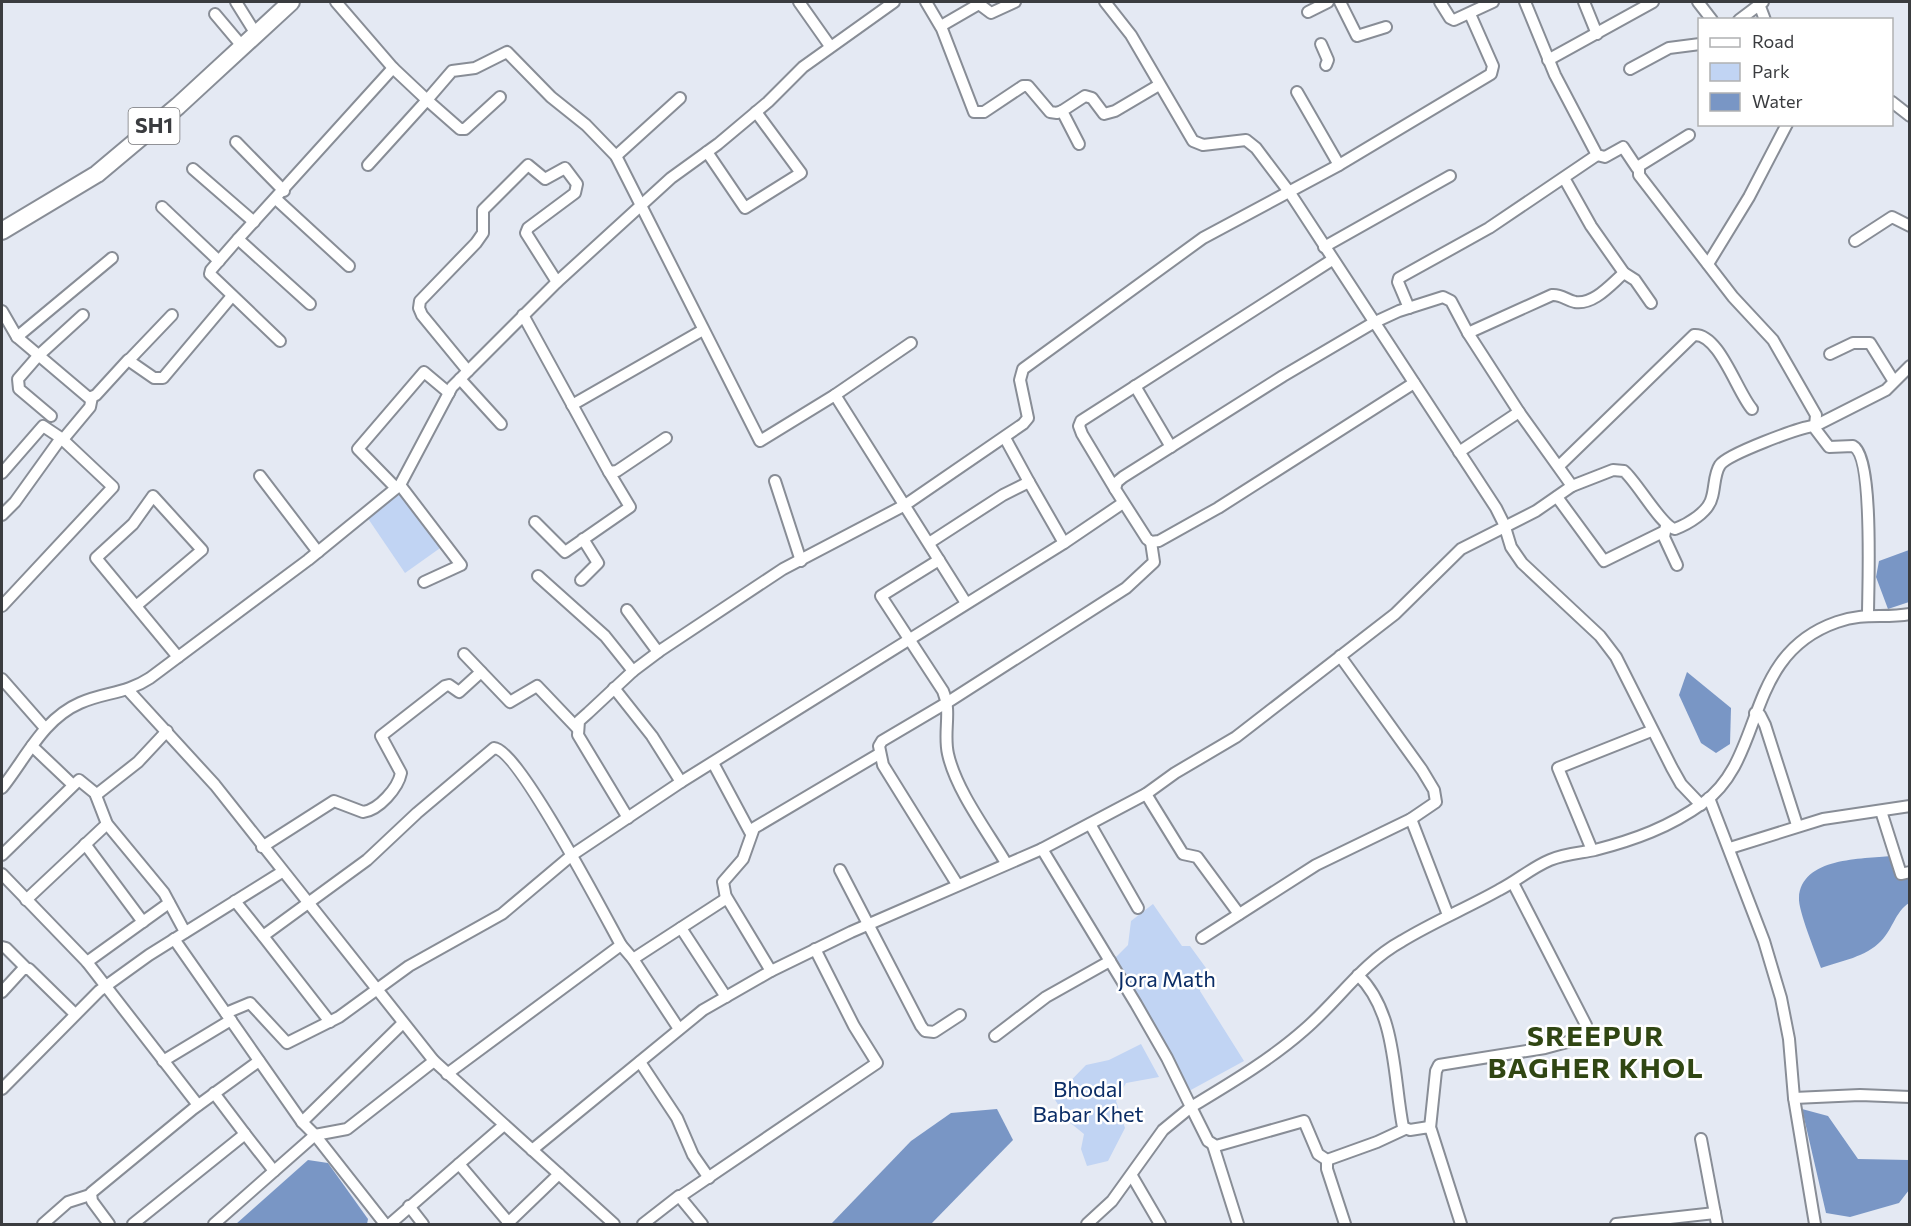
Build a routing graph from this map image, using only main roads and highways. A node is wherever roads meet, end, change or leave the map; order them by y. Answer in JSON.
{"nodes":[{"id":1,"x":291,"y":2,"type":"edge"},
{"id":2,"x":2,"y":231,"type":"edge"}],
"edges":[{"from":1,"to":2,"type":"main road","number":"SH1"}]}
